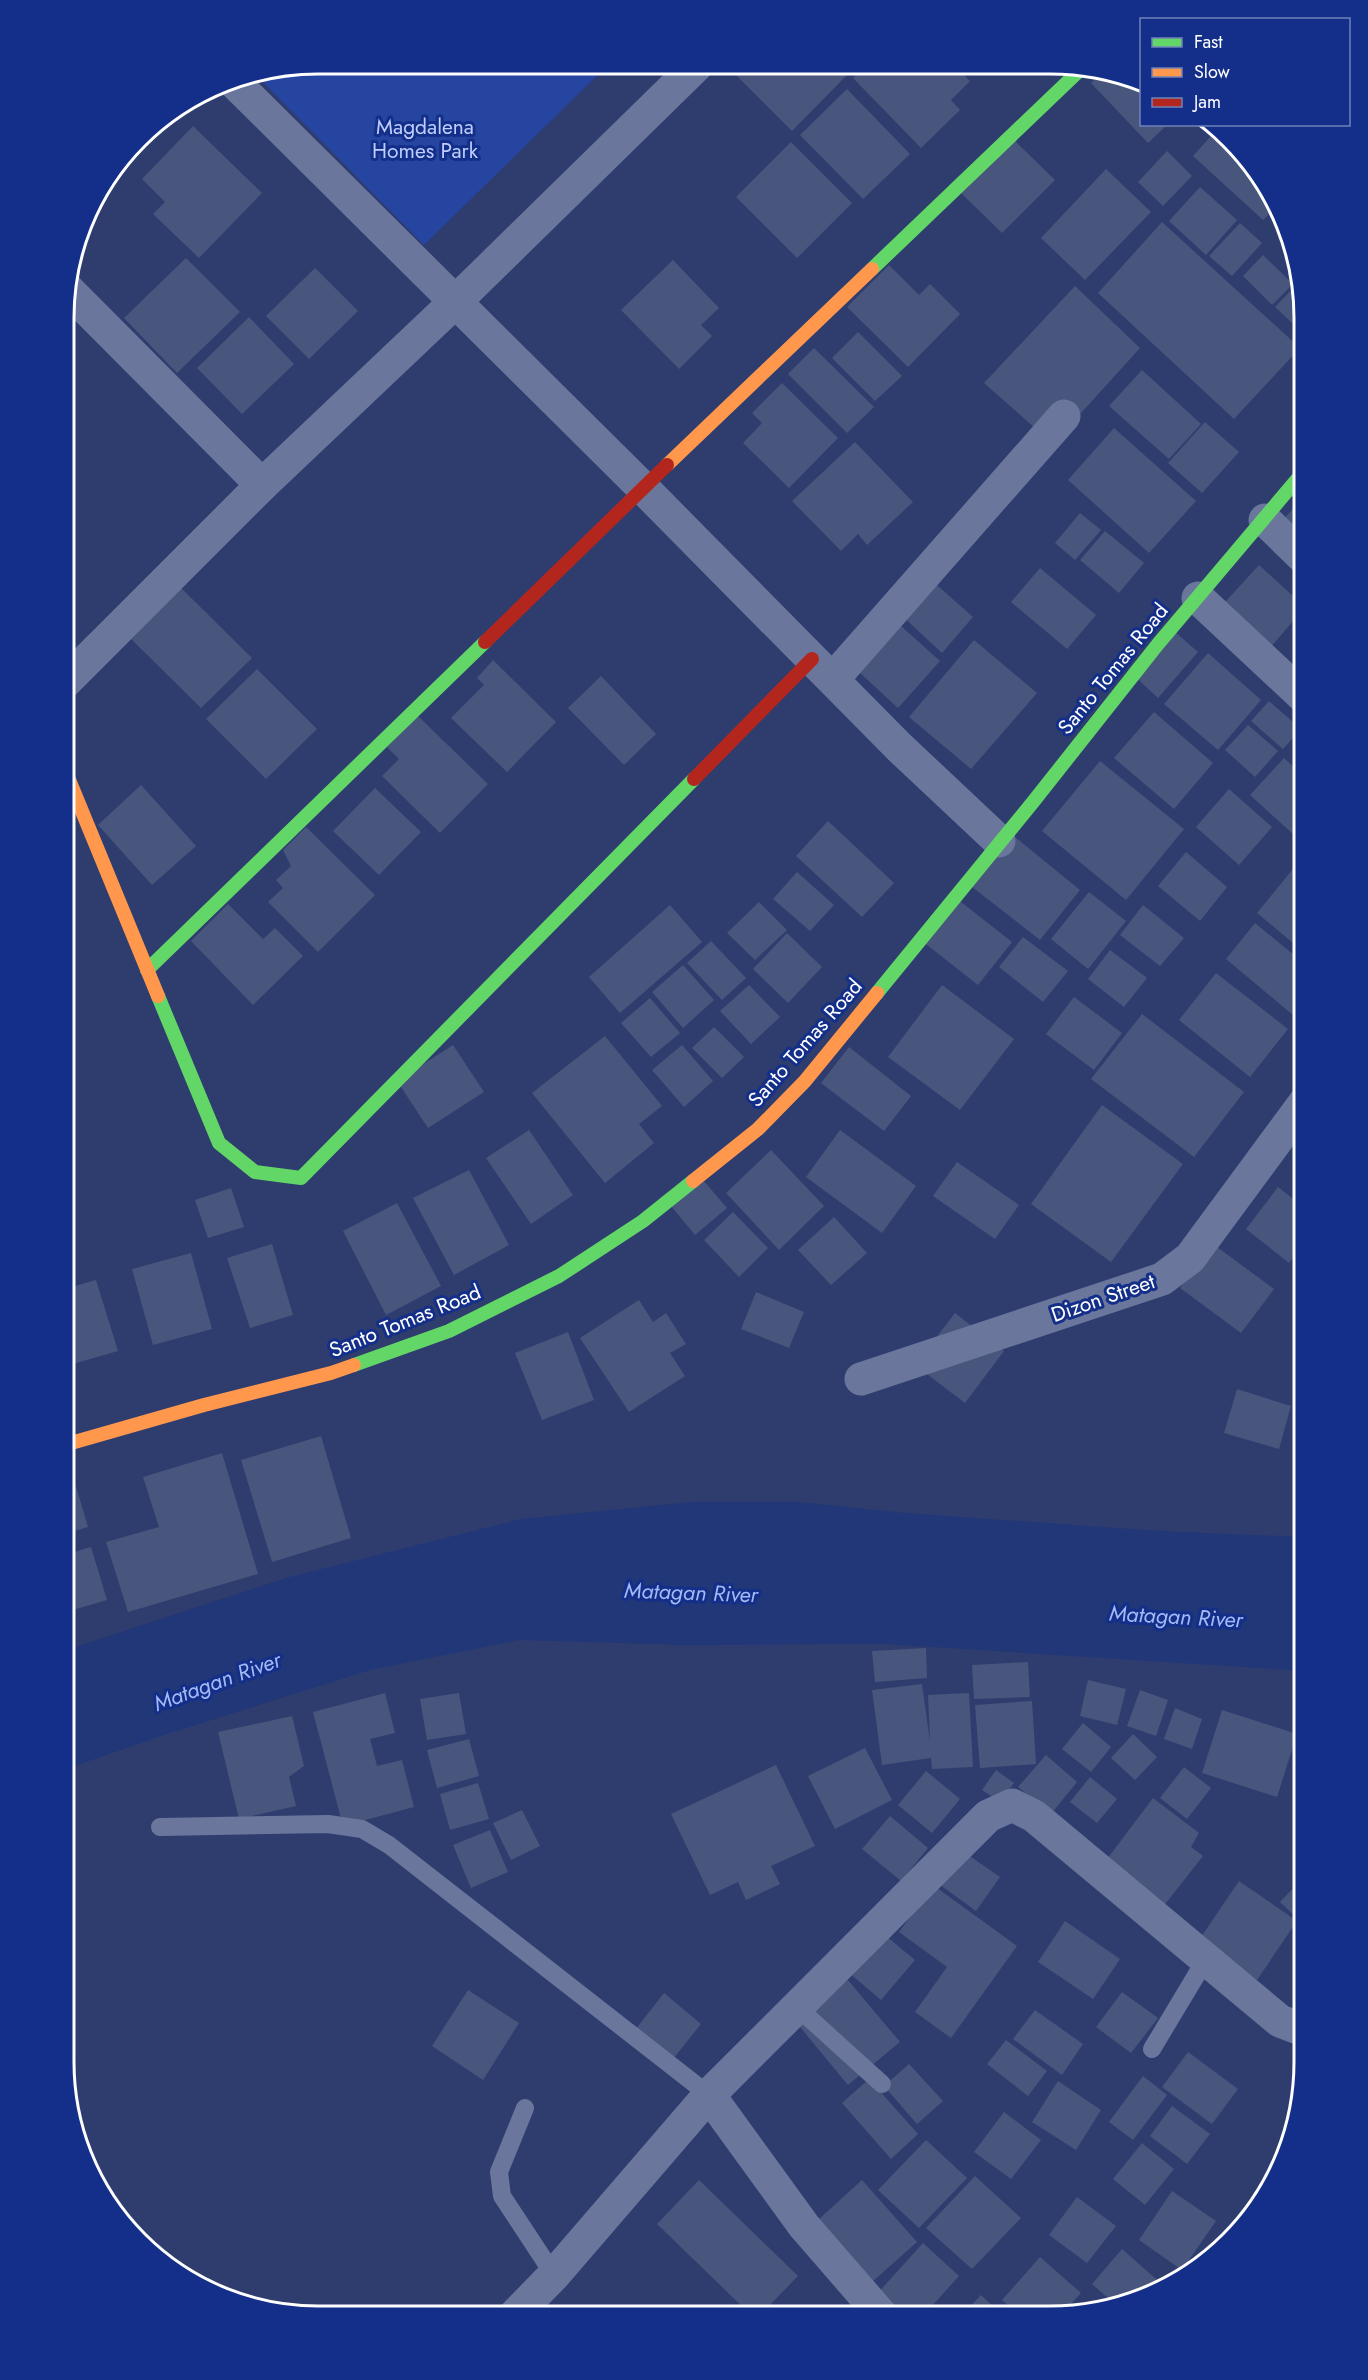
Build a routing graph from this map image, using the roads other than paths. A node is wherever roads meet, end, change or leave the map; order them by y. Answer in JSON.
{"nodes":[{"id":1,"x":688,"y":74,"type":"edge"},
{"id":2,"x":1075,"y":75,"type":"edge"},
{"id":3,"x":238,"y":86,"type":"edge"},
{"id":4,"x":75,"y":297,"type":"edge"},
{"id":5,"x":454,"y":303,"type":"junction"},
{"id":6,"x":1064,"y":416,"type":"dead end"},
{"id":7,"x":1294,"y":484,"type":"edge"},
{"id":8,"x":262,"y":485,"type":"junction"},
{"id":9,"x":643,"y":488,"type":"junction"},
{"id":10,"x":1265,"y":520,"type":"junction"},
{"id":11,"x":1294,"y":548,"type":"edge"},
{"id":12,"x":1198,"y":598,"type":"junction"},
{"id":13,"x":823,"y":669,"type":"junction"},
{"id":14,"x":74,"y":673,"type":"edge"},
{"id":15,"x":1294,"y":688,"type":"edge"},
{"id":16,"x":74,"y":794,"type":"edge"},
{"id":17,"x":999,"y":841,"type":"junction"},
{"id":18,"x":147,"y":970,"type":"junction"},
{"id":19,"x":1294,"y":1117,"type":"edge"},
{"id":20,"x":861,"y":1379,"type":"dead end"},
{"id":21,"x":74,"y":1442,"type":"edge"},
{"id":22,"x":160,"y":1827,"type":"dead end"},
{"id":23,"x":1206,"y":1959,"type":"junction"},
{"id":24,"x":798,"y":2008,"type":"junction"},
{"id":25,"x":1294,"y":2026,"type":"edge"},
{"id":26,"x":1152,"y":2049,"type":"dead end"},
{"id":27,"x":882,"y":2084,"type":"dead end"},
{"id":28,"x":709,"y":2096,"type":"junction"},
{"id":29,"x":525,"y":2108,"type":"dead end"},
{"id":30,"x":554,"y":2275,"type":"junction"},
{"id":31,"x":524,"y":2306,"type":"edge"},
{"id":32,"x":874,"y":2306,"type":"edge"}],
"edges":[{"from":1,"to":5,"type":"street"},
{"from":2,"to":9,"type":"street"},
{"from":3,"to":5,"type":"street"},
{"from":4,"to":8,"type":"street"},
{"from":5,"to":8,"type":"street"},
{"from":5,"to":9,"type":"street"},
{"from":6,"to":13,"type":"street"},
{"from":7,"to":10,"type":"street","name":"Santo Tomas Road"},
{"from":8,"to":14,"type":"street"},
{"from":9,"to":13,"type":"street"},
{"from":9,"to":18,"type":"street"},
{"from":10,"to":11,"type":"street"},
{"from":10,"to":12,"type":"street","name":"Santo Tomas Road"},
{"from":12,"to":15,"type":"street"},
{"from":12,"to":17,"type":"street","name":"Santo Tomas Road"},
{"from":13,"to":17,"type":"street"},
{"from":13,"to":18,"type":"street"},
{"from":16,"to":18,"type":"street"},
{"from":17,"to":21,"type":"street","name":"Santo Tomas Road"},
{"from":19,"to":20,"type":"street","name":"Dizon Street"},
{"from":22,"to":28,"type":"lane"},
{"from":23,"to":24,"type":"street"},
{"from":23,"to":25,"type":"street"},
{"from":23,"to":26,"type":"lane"},
{"from":24,"to":27,"type":"lane"},
{"from":24,"to":28,"type":"street"},
{"from":28,"to":30,"type":"street"},
{"from":28,"to":32,"type":"street"},
{"from":29,"to":30,"type":"lane"},
{"from":30,"to":31,"type":"street"}]}
